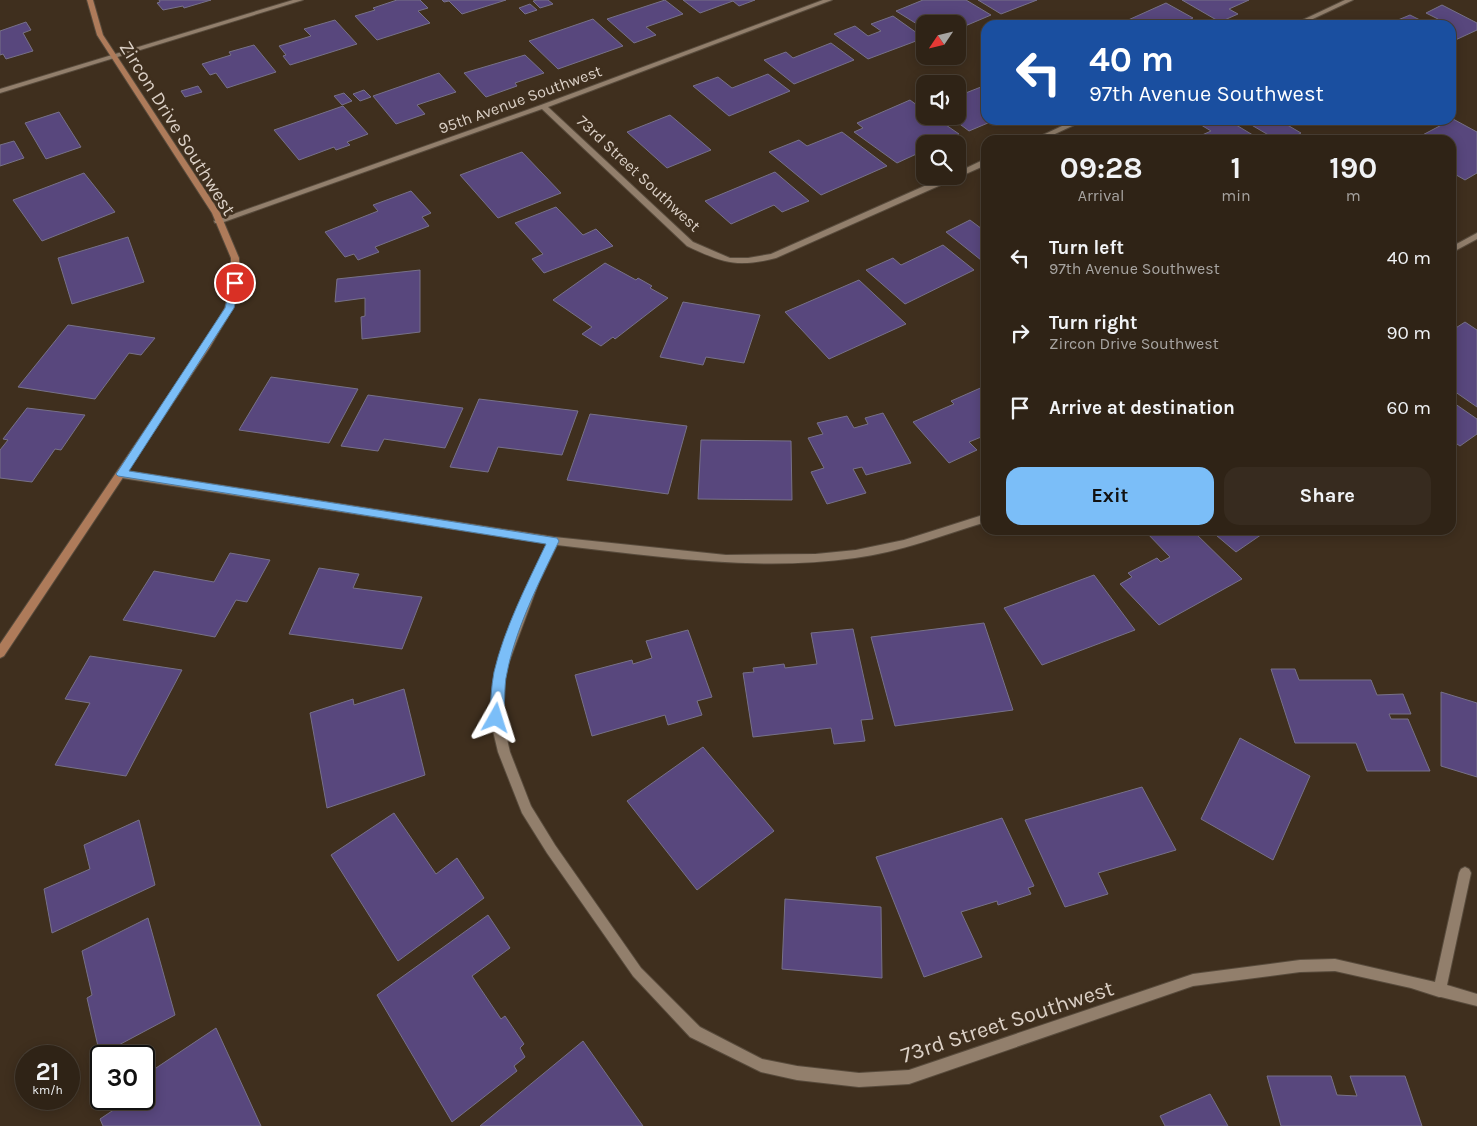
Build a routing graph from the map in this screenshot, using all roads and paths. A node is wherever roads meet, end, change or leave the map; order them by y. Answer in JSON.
{"nodes":[{"id":1,"x":90,"y":0,"type":"edge"},
{"id":2,"x":300,"y":0,"type":"edge"},
{"id":3,"x":829,"y":0,"type":"edge"},
{"id":4,"x":1350,"y":0,"type":"edge"},
{"id":5,"x":1306,"y":20,"type":"edge"},
{"id":6,"x":114,"y":58,"type":"junction"},
{"id":7,"x":0,"y":91,"type":"edge"},
{"id":8,"x":543,"y":106,"type":"junction"},
{"id":9,"x":1070,"y":125,"type":"edge"},
{"id":10,"x":1047,"y":135,"type":"edge"},
{"id":11,"x":981,"y":164,"type":"edge"},
{"id":12,"x":966,"y":171,"type":"edge"},
{"id":13,"x":935,"y":185,"type":"edge"},
{"id":14,"x":218,"y":221,"type":"junction"},
{"id":15,"x":1477,"y":236,"type":"edge"},
{"id":16,"x":1456,"y":248,"type":"edge"},
{"id":17,"x":122,"y":474,"type":"junction"},
{"id":18,"x":981,"y":520,"type":"edge"},
{"id":19,"x":554,"y":541,"type":"junction"},
{"id":20,"x":0,"y":653,"type":"edge"},
{"id":21,"x":1465,"y":873,"type":"dead end"},
{"id":22,"x":1439,"y":991,"type":"junction"},
{"id":23,"x":1477,"y":1000,"type":"edge"}],
"edges":[{"from":1,"to":6,"type":"street","name":"Zircon Drive Southwest"},
{"from":2,"to":6,"type":"street"},
{"from":3,"to":8,"type":"street","name":"95th Avenue Southwest"},
{"from":4,"to":5,"type":"street"},
{"from":6,"to":7,"type":"street"},
{"from":6,"to":14,"type":"street","name":"Zircon Drive Southwest"},
{"from":8,"to":13,"type":"street","name":"73rd Street Southwest"},
{"from":8,"to":14,"type":"street","name":"95th Avenue Southwest"},
{"from":9,"to":10,"type":"street"},
{"from":11,"to":12,"type":"street"},
{"from":14,"to":17,"type":"street","name":"Zircon Drive Southwest"},
{"from":15,"to":16,"type":"street"},
{"from":17,"to":19,"type":"street"},
{"from":17,"to":20,"type":"street","name":"Zircon Drive Southwest"},
{"from":18,"to":19,"type":"street"},
{"from":19,"to":22,"type":"street","name":"73rd Street Southwest"},
{"from":21,"to":22,"type":"street"},
{"from":22,"to":23,"type":"street","name":"73rd Street Southwest"}]}
